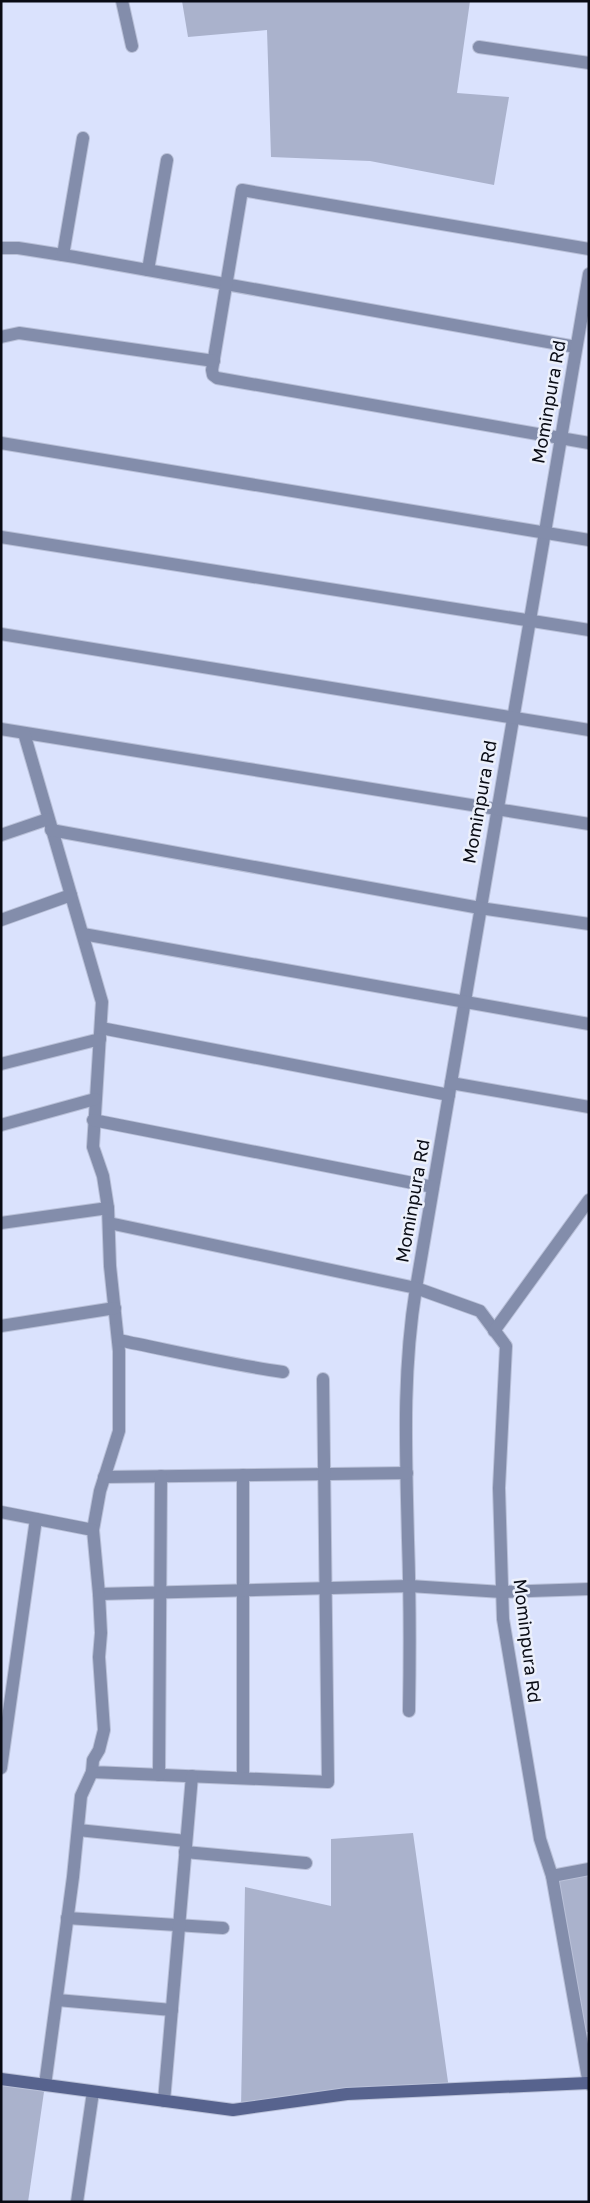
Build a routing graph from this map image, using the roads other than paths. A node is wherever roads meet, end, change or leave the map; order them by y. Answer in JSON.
{"nodes":[{"id":1,"x":122,"y":1,"type":"edge"},
{"id":2,"x":132,"y":46,"type":"dead end"},
{"id":3,"x":479,"y":47,"type":"dead end"},
{"id":4,"x":589,"y":63,"type":"edge"},
{"id":5,"x":83,"y":138,"type":"dead end"},
{"id":6,"x":167,"y":160,"type":"dead end"},
{"id":7,"x":1,"y":248,"type":"edge"},
{"id":8,"x":589,"y":249,"type":"edge"},
{"id":9,"x":63,"y":255,"type":"junction"},
{"id":10,"x":148,"y":270,"type":"junction"},
{"id":11,"x":589,"y":274,"type":"edge"},
{"id":12,"x":227,"y":284,"type":"junction"},
{"id":13,"x":1,"y":337,"type":"edge"},
{"id":14,"x":576,"y":347,"type":"junction"},
{"id":15,"x":214,"y":361,"type":"junction"},
{"id":16,"x":560,"y":439,"type":"junction"},
{"id":17,"x":1,"y":443,"type":"edge"},
{"id":18,"x":589,"y":444,"type":"edge"},
{"id":19,"x":544,"y":534,"type":"junction"},
{"id":20,"x":1,"y":537,"type":"edge"},
{"id":21,"x":589,"y":540,"type":"edge"},
{"id":22,"x":529,"y":620,"type":"junction"},
{"id":23,"x":589,"y":630,"type":"edge"},
{"id":24,"x":1,"y":634,"type":"edge"},
{"id":25,"x":512,"y":718,"type":"junction"},
{"id":26,"x":1,"y":729,"type":"edge"},
{"id":27,"x":589,"y":730,"type":"edge"},
{"id":28,"x":24,"y":733,"type":"junction"},
{"id":29,"x":497,"y":809,"type":"junction"},
{"id":30,"x":50,"y":824,"type":"junction"},
{"id":31,"x":589,"y":824,"type":"edge"},
{"id":32,"x":1,"y":835,"type":"edge"},
{"id":33,"x":71,"y":895,"type":"junction"},
{"id":34,"x":480,"y":908,"type":"junction"},
{"id":35,"x":1,"y":920,"type":"edge"},
{"id":36,"x":589,"y":924,"type":"edge"},
{"id":37,"x":82,"y":934,"type":"junction"},
{"id":38,"x":464,"y":1002,"type":"junction"},
{"id":39,"x":589,"y":1024,"type":"edge"},
{"id":40,"x":100,"y":1033,"type":"junction"},
{"id":41,"x":1,"y":1064,"type":"edge"},
{"id":42,"x":450,"y":1089,"type":"junction"},
{"id":43,"x":95,"y":1099,"type":"junction"},
{"id":44,"x":589,"y":1106,"type":"edge"},
{"id":45,"x":93,"y":1120,"type":"junction"},
{"id":46,"x":1,"y":1125,"type":"edge"},
{"id":47,"x":433,"y":1187,"type":"junction"},
{"id":48,"x":589,"y":1200,"type":"edge"},
{"id":49,"x":108,"y":1208,"type":"junction"},
{"id":50,"x":1,"y":1223,"type":"edge"},
{"id":51,"x":109,"y":1223,"type":"junction"},
{"id":52,"x":416,"y":1288,"type":"junction"},
{"id":53,"x":115,"y":1308,"type":"junction"},
{"id":54,"x":1,"y":1326,"type":"edge"},
{"id":55,"x":494,"y":1331,"type":"junction"},
{"id":56,"x":118,"y":1340,"type":"junction"},
{"id":57,"x":282,"y":1372,"type":"dead end"},
{"id":58,"x":323,"y":1379,"type":"dead end"},
{"id":59,"x":407,"y":1473,"type":"junction"},
{"id":60,"x":323,"y":1474,"type":"junction"},
{"id":61,"x":242,"y":1475,"type":"junction"},
{"id":62,"x":161,"y":1476,"type":"junction"},
{"id":63,"x":104,"y":1477,"type":"junction"},
{"id":64,"x":1,"y":1512,"type":"edge"},
{"id":65,"x":36,"y":1519,"type":"junction"},
{"id":66,"x":93,"y":1530,"type":"junction"},
{"id":67,"x":410,"y":1586,"type":"junction"},
{"id":68,"x":326,"y":1588,"type":"junction"},
{"id":69,"x":589,"y":1589,"type":"edge"},
{"id":70,"x":244,"y":1590,"type":"junction"},
{"id":71,"x":161,"y":1592,"type":"junction"},
{"id":72,"x":502,"y":1592,"type":"junction"},
{"id":73,"x":99,"y":1594,"type":"junction"},
{"id":74,"x":410,"y":1711,"type":"dead end"},
{"id":75,"x":1,"y":1768,"type":"edge"},
{"id":76,"x":92,"y":1772,"type":"junction"},
{"id":77,"x":159,"y":1774,"type":"junction"},
{"id":78,"x":192,"y":1776,"type":"junction"},
{"id":79,"x":243,"y":1778,"type":"junction"},
{"id":80,"x":78,"y":1830,"type":"junction"},
{"id":81,"x":186,"y":1846,"type":"junction"},
{"id":82,"x":306,"y":1862,"type":"dead end"},
{"id":83,"x":589,"y":1868,"type":"edge"},
{"id":84,"x":552,"y":1876,"type":"junction"},
{"id":85,"x":68,"y":1918,"type":"junction"},
{"id":86,"x":179,"y":1925,"type":"junction"},
{"id":87,"x":223,"y":1928,"type":"dead end"},
{"id":88,"x":57,"y":2000,"type":"junction"},
{"id":89,"x":172,"y":2010,"type":"junction"},
{"id":90,"x":1,"y":2079,"type":"edge"},
{"id":91,"x":589,"y":2083,"type":"edge"},
{"id":92,"x":45,"y":2085,"type":"junction"},
{"id":93,"x":93,"y":2092,"type":"junction"},
{"id":94,"x":164,"y":2101,"type":"junction"},
{"id":95,"x":77,"y":2202,"type":"edge"}],
"edges":[{"from":1,"to":2,"type":"street"},
{"from":3,"to":4,"type":"street"},
{"from":5,"to":9,"type":"street"},
{"from":6,"to":10,"type":"street"},
{"from":7,"to":9,"type":"street"},
{"from":8,"to":12,"type":"street"},
{"from":9,"to":10,"type":"street"},
{"from":10,"to":12,"type":"street"},
{"from":11,"to":14,"type":"street","name":"Mominpura Rd"},
{"from":12,"to":14,"type":"street"},
{"from":12,"to":15,"type":"street"},
{"from":13,"to":15,"type":"street"},
{"from":14,"to":16,"type":"street","name":"Mominpura Rd"},
{"from":15,"to":16,"type":"street"},
{"from":16,"to":18,"type":"street"},
{"from":16,"to":19,"type":"street","name":"Mominpura Rd"},
{"from":17,"to":19,"type":"street"},
{"from":19,"to":21,"type":"street"},
{"from":19,"to":22,"type":"street","name":"Mominpura Rd"},
{"from":20,"to":22,"type":"street"},
{"from":22,"to":23,"type":"street"},
{"from":22,"to":25,"type":"street","name":"Mominpura Rd"},
{"from":24,"to":25,"type":"street"},
{"from":25,"to":27,"type":"street"},
{"from":25,"to":29,"type":"street","name":"Mominpura Rd"},
{"from":26,"to":28,"type":"street"},
{"from":28,"to":29,"type":"street"},
{"from":28,"to":30,"type":"street"},
{"from":29,"to":31,"type":"street"},
{"from":29,"to":34,"type":"street","name":"Mominpura Rd"},
{"from":30,"to":32,"type":"street"},
{"from":30,"to":33,"type":"street"},
{"from":30,"to":34,"type":"street"},
{"from":33,"to":35,"type":"street"},
{"from":33,"to":37,"type":"street"},
{"from":34,"to":36,"type":"street"},
{"from":34,"to":38,"type":"street","name":"Mominpura Rd"},
{"from":37,"to":38,"type":"street"},
{"from":37,"to":40,"type":"street"},
{"from":38,"to":39,"type":"street"},
{"from":38,"to":42,"type":"street","name":"Mominpura Rd"},
{"from":40,"to":41,"type":"street"},
{"from":40,"to":42,"type":"street"},
{"from":40,"to":43,"type":"street"},
{"from":42,"to":44,"type":"street"},
{"from":42,"to":47,"type":"street","name":"Mominpura Rd"},
{"from":43,"to":45,"type":"street"},
{"from":43,"to":46,"type":"street"},
{"from":45,"to":47,"type":"street"},
{"from":45,"to":49,"type":"street"},
{"from":47,"to":52,"type":"street","name":"Mominpura Rd"},
{"from":48,"to":55,"type":"street"},
{"from":49,"to":50,"type":"street"},
{"from":49,"to":51,"type":"street"},
{"from":51,"to":52,"type":"street"},
{"from":51,"to":53,"type":"street"},
{"from":52,"to":55,"type":"street","name":"Mominpura Rd"},
{"from":52,"to":59,"type":"street"},
{"from":53,"to":54,"type":"street"},
{"from":53,"to":56,"type":"street"},
{"from":55,"to":72,"type":"street","name":"Mominpura Rd"},
{"from":56,"to":57,"type":"street"},
{"from":56,"to":63,"type":"street"},
{"from":58,"to":60,"type":"street"},
{"from":59,"to":60,"type":"street"},
{"from":59,"to":67,"type":"street"},
{"from":60,"to":61,"type":"street"},
{"from":60,"to":68,"type":"street"},
{"from":61,"to":62,"type":"street"},
{"from":61,"to":70,"type":"street"},
{"from":62,"to":63,"type":"street"},
{"from":62,"to":71,"type":"street"},
{"from":63,"to":66,"type":"street"},
{"from":64,"to":65,"type":"street"},
{"from":65,"to":66,"type":"street"},
{"from":65,"to":75,"type":"street"},
{"from":66,"to":73,"type":"street"},
{"from":67,"to":68,"type":"street"},
{"from":67,"to":72,"type":"street"},
{"from":67,"to":74,"type":"street"},
{"from":68,"to":70,"type":"street"},
{"from":68,"to":79,"type":"street"},
{"from":69,"to":72,"type":"street"},
{"from":70,"to":71,"type":"street"},
{"from":70,"to":79,"type":"street"},
{"from":71,"to":73,"type":"street"},
{"from":71,"to":77,"type":"street"},
{"from":72,"to":84,"type":"street","name":"Mominpura Rd"},
{"from":73,"to":76,"type":"street"},
{"from":76,"to":77,"type":"street"},
{"from":76,"to":80,"type":"street"},
{"from":77,"to":78,"type":"street"},
{"from":78,"to":79,"type":"street"},
{"from":78,"to":81,"type":"street"},
{"from":80,"to":81,"type":"street"},
{"from":80,"to":85,"type":"street"},
{"from":81,"to":82,"type":"street"},
{"from":81,"to":86,"type":"street"},
{"from":83,"to":84,"type":"street"},
{"from":84,"to":91,"type":"street","name":"Mominpura Rd"},
{"from":85,"to":86,"type":"street"},
{"from":85,"to":88,"type":"street"},
{"from":86,"to":87,"type":"street"},
{"from":86,"to":89,"type":"street"},
{"from":88,"to":89,"type":"street"},
{"from":88,"to":92,"type":"street"},
{"from":89,"to":94,"type":"street"},
{"from":90,"to":92,"type":"street"},
{"from":91,"to":94,"type":"street"},
{"from":92,"to":93,"type":"street"},
{"from":93,"to":94,"type":"street"},
{"from":93,"to":95,"type":"street"}]}
